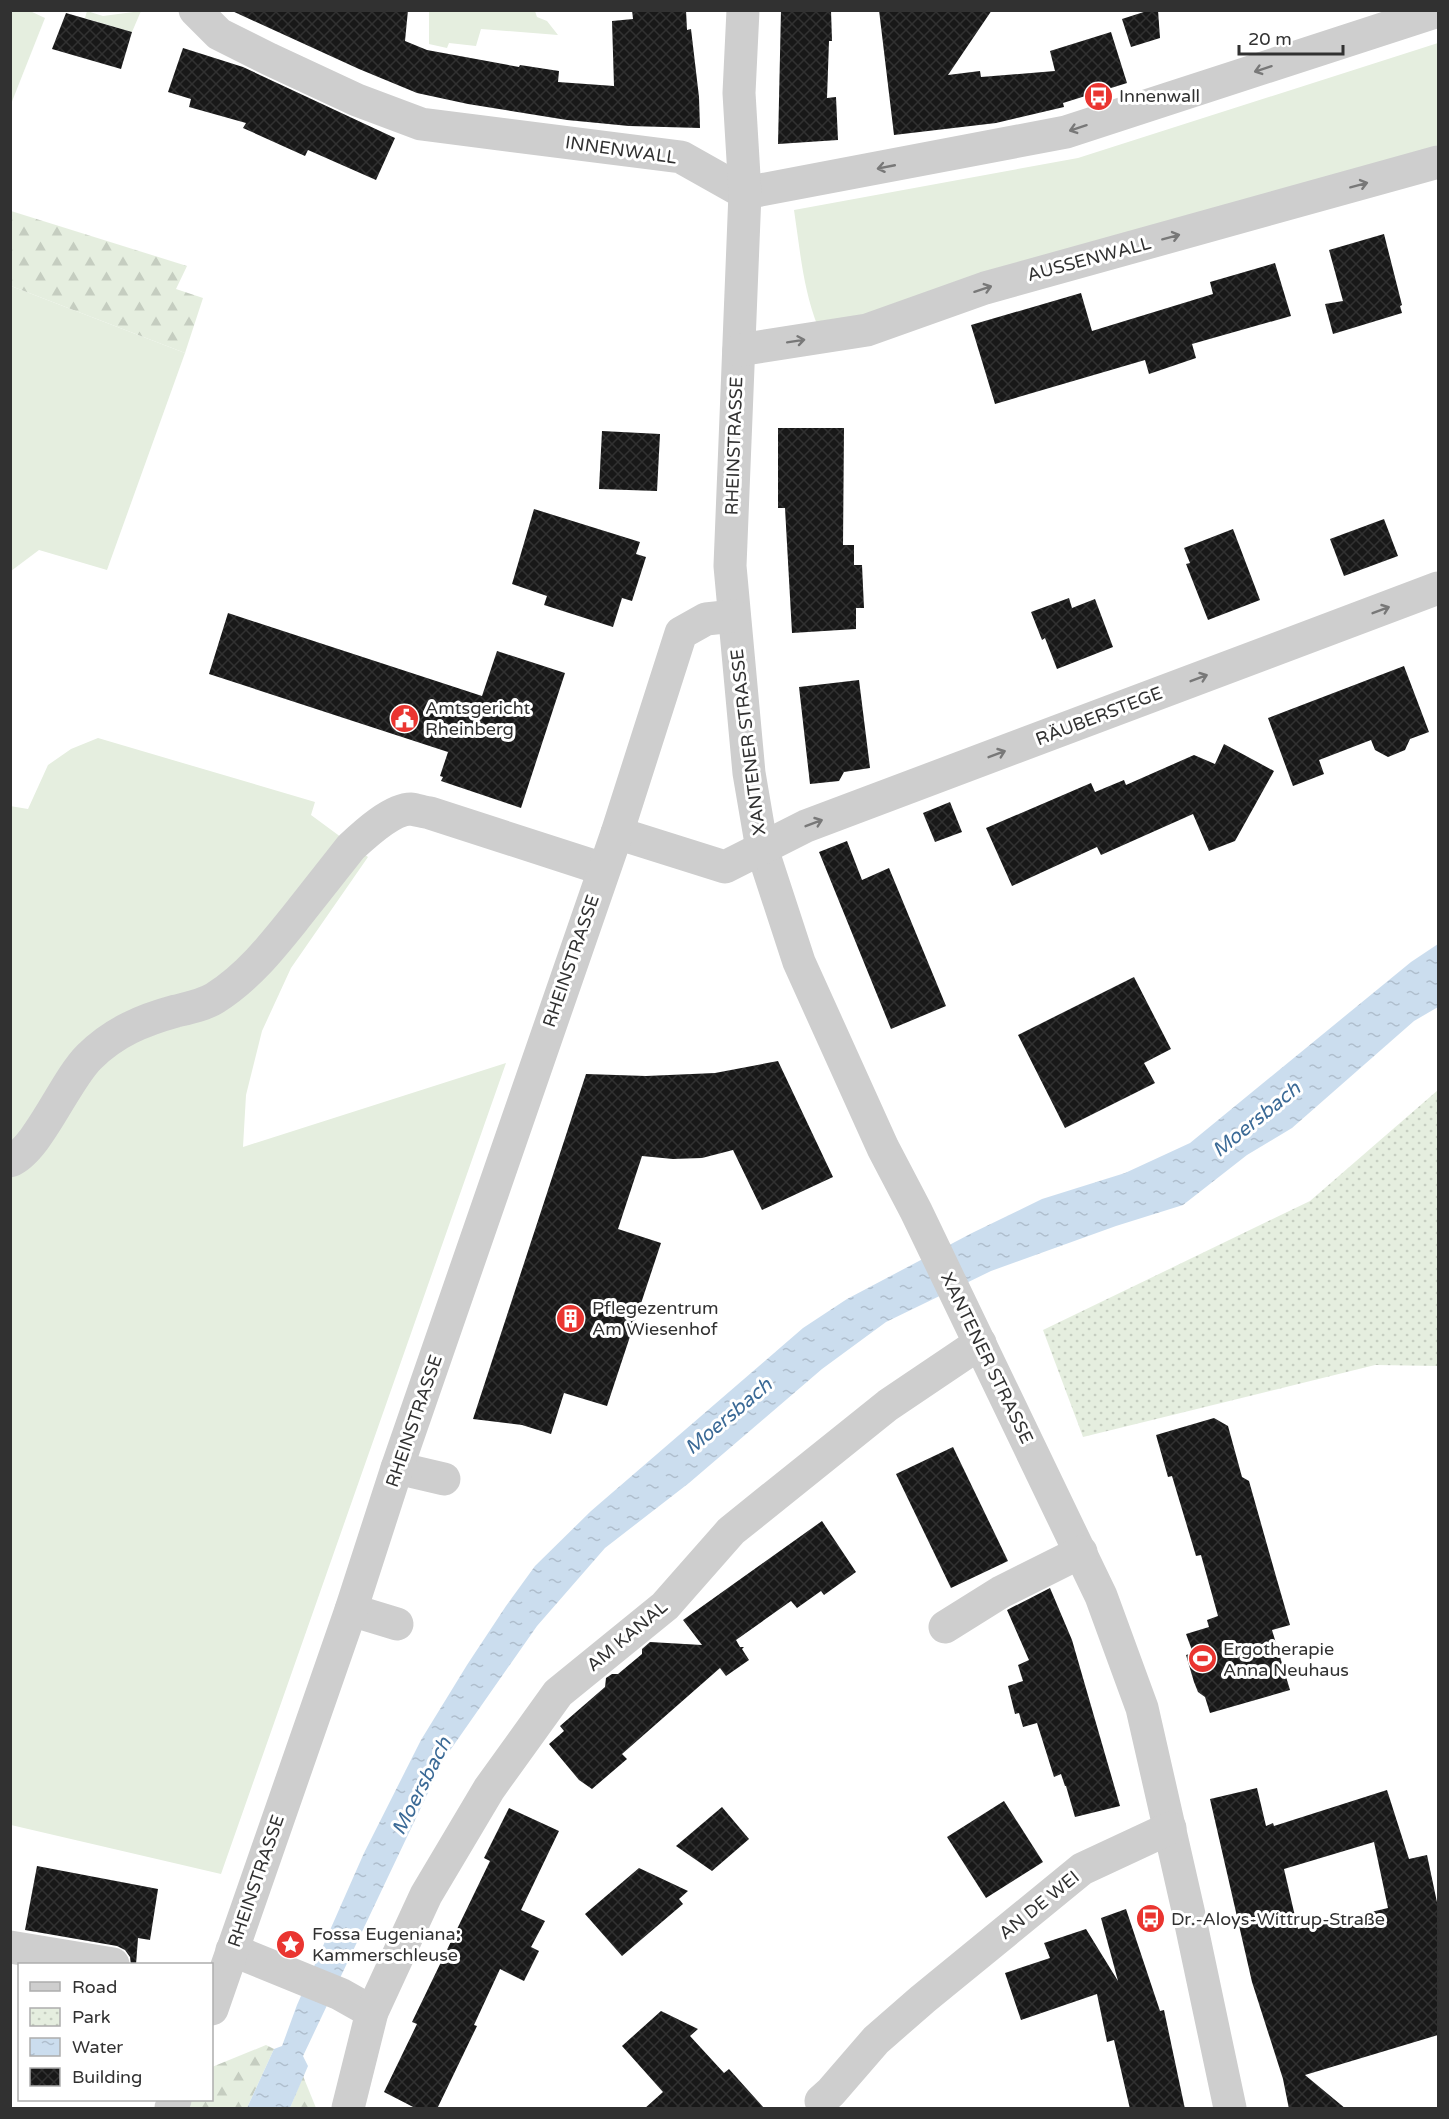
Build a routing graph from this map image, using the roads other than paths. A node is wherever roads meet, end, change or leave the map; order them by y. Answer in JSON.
{"nodes":[{"id":1,"x":195,"y":10,"type":"edge"},
{"id":2,"x":743,"y":10,"type":"edge"},
{"id":3,"x":1438,"y":11,"type":"edge"},
{"id":4,"x":1438,"y":162,"type":"edge"},
{"id":5,"x":745,"y":193,"type":"junction"},
{"id":6,"x":739,"y":350,"type":"junction"},
{"id":7,"x":1438,"y":588,"type":"edge"},
{"id":8,"x":734,"y":616,"type":"junction"},
{"id":9,"x":617,"y":833,"type":"junction"},
{"id":10,"x":762,"y":849,"type":"junction"},
{"id":11,"x":603,"y":869,"type":"junction"},
{"id":12,"x":10,"y":1161,"type":"edge"},
{"id":13,"x":974,"y":1332,"type":"junction"},
{"id":14,"x":397,"y":1468,"type":"junction"},
{"id":15,"x":444,"y":1479,"type":"dead end"},
{"id":16,"x":1081,"y":1552,"type":"junction"},
{"id":17,"x":351,"y":1610,"type":"junction"},
{"id":18,"x":397,"y":1624,"type":"dead end"},
{"id":19,"x":945,"y":1627,"type":"dead end"},
{"id":20,"x":1170,"y":1828,"type":"junction"},
{"id":21,"x":10,"y":1947,"type":"edge"},
{"id":22,"x":232,"y":1950,"type":"junction"},
{"id":23,"x":102,"y":1963,"type":"edge"},
{"id":24,"x":214,"y":1992,"type":"edge"},
{"id":25,"x":372,"y":2012,"type":"junction"},
{"id":26,"x":821,"y":2101,"type":"dead end"},
{"id":27,"x":348,"y":2109,"type":"edge"},
{"id":28,"x":1230,"y":2109,"type":"edge"}],
"edges":[{"from":1,"to":5,"type":"street","name":"INNENWALL"},
{"from":2,"to":5,"type":"street","name":"RHEINSTRASSE"},
{"from":3,"to":5,"type":"street","one_way":true},
{"from":6,"to":4,"type":"street","name":"AUSSENWALL","one_way":true},
{"from":5,"to":6,"type":"street","name":"RHEINSTRASSE"},
{"from":6,"to":8,"type":"street","name":"RHEINSTRASSE"},
{"from":10,"to":7,"type":"street","name":"RÄUBERSTEGE","one_way":true},
{"from":8,"to":9,"type":"street","name":"RHEINSTRASSE"},
{"from":8,"to":10,"type":"street","name":"XANTENER STRASSE"},
{"from":9,"to":10,"type":"street"},
{"from":9,"to":11,"type":"street","name":"RHEINSTRASSE"},
{"from":10,"to":13,"type":"street","name":"XANTENER STRASSE"},
{"from":11,"to":12,"type":"street"},
{"from":11,"to":14,"type":"street","name":"RHEINSTRASSE"},
{"from":13,"to":16,"type":"street","name":"XANTENER STRASSE"},
{"from":13,"to":25,"type":"street","name":"AM KANAL"},
{"from":14,"to":15,"type":"street"},
{"from":14,"to":17,"type":"street","name":"RHEINSTRASSE"},
{"from":16,"to":19,"type":"street"},
{"from":16,"to":20,"type":"street","name":"XANTENER STRASSE"},
{"from":17,"to":18,"type":"street"},
{"from":17,"to":22,"type":"street","name":"RHEINSTRASSE"},
{"from":20,"to":26,"type":"street","name":"AN DE WEI"},
{"from":20,"to":28,"type":"street","name":"XANTENER STRASSE"},
{"from":21,"to":23,"type":"street"},
{"from":22,"to":24,"type":"street","name":"RHEINSTRASSE"},
{"from":22,"to":25,"type":"street"},
{"from":25,"to":27,"type":"street","name":"AM KANAL"}]}
